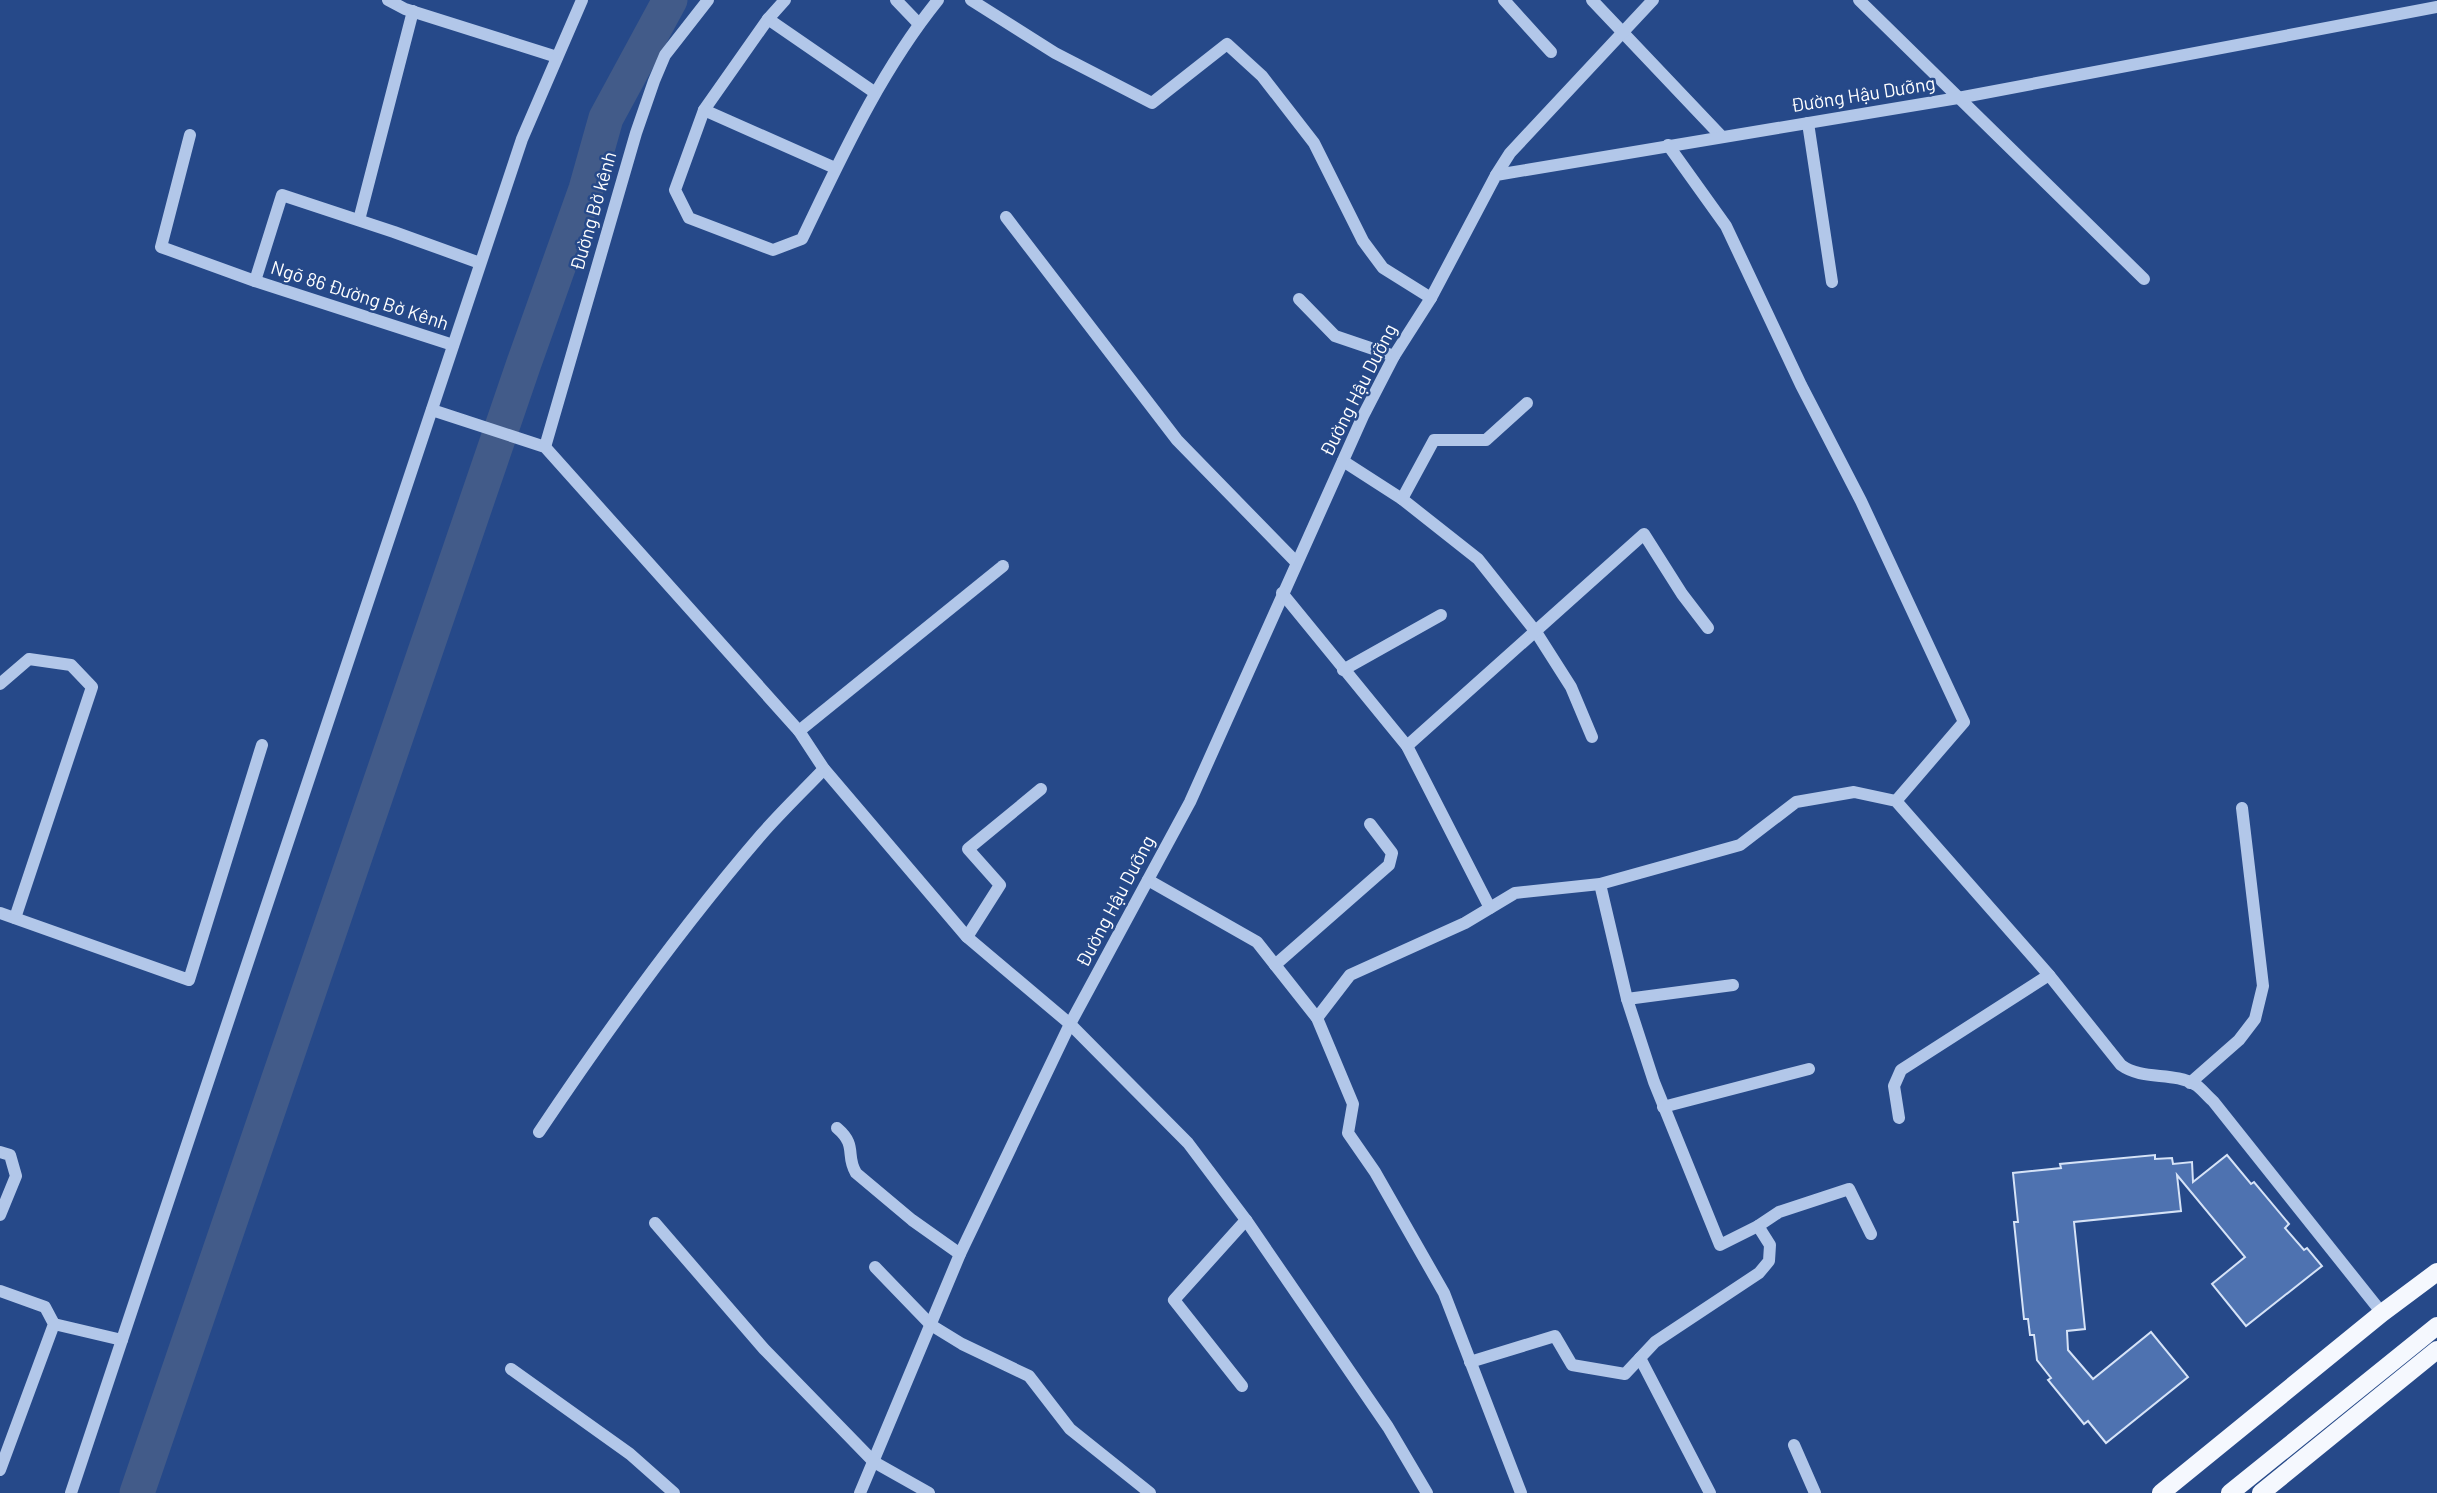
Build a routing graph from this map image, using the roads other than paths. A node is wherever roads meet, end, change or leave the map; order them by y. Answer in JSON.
{"nodes":[{"id":1,"x":388,"y":0,"type":"edge"},
{"id":2,"x":582,"y":0,"type":"edge"},
{"id":3,"x":708,"y":0,"type":"edge"},
{"id":4,"x":785,"y":0,"type":"edge"},
{"id":5,"x":897,"y":0,"type":"edge"},
{"id":6,"x":938,"y":0,"type":"edge"},
{"id":7,"x":971,"y":0,"type":"edge"},
{"id":8,"x":1504,"y":0,"type":"edge"},
{"id":9,"x":1592,"y":0,"type":"edge"},
{"id":10,"x":1653,"y":0,"type":"edge"},
{"id":11,"x":1858,"y":0,"type":"edge"},
{"id":12,"x":2437,"y":7,"type":"edge"},
{"id":13,"x":413,"y":11,"type":"junction"},
{"id":14,"x":768,"y":19,"type":"junction"},
{"id":15,"x":919,"y":24,"type":"junction"},
{"id":16,"x":1623,"y":32,"type":"junction"},
{"id":17,"x":1551,"y":52,"type":"dead end"},
{"id":18,"x":557,"y":57,"type":"junction"},
{"id":19,"x":874,"y":92,"type":"junction"},
{"id":20,"x":1958,"y":98,"type":"junction"},
{"id":21,"x":704,"y":110,"type":"junction"},
{"id":22,"x":1808,"y":123,"type":"junction"},
{"id":23,"x":190,"y":135,"type":"dead end"},
{"id":24,"x":1722,"y":137,"type":"junction"},
{"id":25,"x":1668,"y":145,"type":"junction"},
{"id":26,"x":835,"y":168,"type":"junction"},
{"id":27,"x":1496,"y":175,"type":"junction"},
{"id":28,"x":1006,"y":217,"type":"dead end"},
{"id":29,"x":359,"y":220,"type":"junction"},
{"id":30,"x":481,"y":263,"type":"junction"},
{"id":31,"x":2144,"y":279,"type":"dead end"},
{"id":32,"x":255,"y":281,"type":"junction"},
{"id":33,"x":1832,"y":282,"type":"dead end"},
{"id":34,"x":1430,"y":298,"type":"junction"},
{"id":35,"x":1299,"y":299,"type":"dead end"},
{"id":36,"x":453,"y":345,"type":"junction"},
{"id":37,"x":1394,"y":356,"type":"junction"},
{"id":38,"x":1527,"y":403,"type":"dead end"},
{"id":39,"x":432,"y":410,"type":"junction"},
{"id":40,"x":545,"y":447,"type":"junction"},
{"id":41,"x":1343,"y":461,"type":"junction"},
{"id":42,"x":1402,"y":499,"type":"junction"},
{"id":43,"x":1296,"y":562,"type":"junction"},
{"id":44,"x":1003,"y":566,"type":"dead end"},
{"id":45,"x":1282,"y":593,"type":"junction"},
{"id":46,"x":1441,"y":615,"type":"dead end"},
{"id":47,"x":1708,"y":628,"type":"dead end"},
{"id":48,"x":1536,"y":632,"type":"junction"},
{"id":49,"x":1343,"y":670,"type":"junction"},
{"id":50,"x":0,"y":684,"type":"edge"},
{"id":51,"x":799,"y":731,"type":"junction"},
{"id":52,"x":1592,"y":737,"type":"dead end"},
{"id":53,"x":262,"y":745,"type":"dead end"},
{"id":54,"x":1407,"y":746,"type":"junction"},
{"id":55,"x":824,"y":769,"type":"junction"},
{"id":56,"x":1041,"y":789,"type":"dead end"},
{"id":57,"x":1896,"y":801,"type":"junction"},
{"id":58,"x":2242,"y":808,"type":"dead end"},
{"id":59,"x":1370,"y":824,"type":"dead end"},
{"id":60,"x":1148,"y":880,"type":"junction"},
{"id":61,"x":1600,"y":884,"type":"junction"},
{"id":62,"x":1490,"y":908,"type":"junction"},
{"id":63,"x":0,"y":914,"type":"edge"},
{"id":64,"x":15,"y":918,"type":"junction"},
{"id":65,"x":967,"y":937,"type":"junction"},
{"id":66,"x":1275,"y":965,"type":"junction"},
{"id":67,"x":2049,"y":975,"type":"junction"},
{"id":68,"x":1732,"y":985,"type":"dead end"},
{"id":69,"x":1627,"y":999,"type":"junction"},
{"id":70,"x":1317,"y":1018,"type":"junction"},
{"id":71,"x":1070,"y":1024,"type":"junction"},
{"id":72,"x":1809,"y":1069,"type":"dead end"},
{"id":73,"x":2190,"y":1083,"type":"junction"},
{"id":74,"x":1663,"y":1107,"type":"junction"},
{"id":75,"x":1899,"y":1118,"type":"dead end"},
{"id":76,"x":837,"y":1128,"type":"dead end"},
{"id":77,"x":539,"y":1132,"type":"dead end"},
{"id":78,"x":0,"y":1152,"type":"edge"},
{"id":79,"x":0,"y":1214,"type":"edge"},
{"id":80,"x":1246,"y":1220,"type":"junction"},
{"id":81,"x":655,"y":1223,"type":"dead end"},
{"id":82,"x":1758,"y":1226,"type":"junction"},
{"id":83,"x":1871,"y":1234,"type":"dead end"},
{"id":84,"x":960,"y":1254,"type":"junction"},
{"id":85,"x":875,"y":1267,"type":"dead end"},
{"id":86,"x":2437,"y":1272,"type":"edge"},
{"id":87,"x":0,"y":1291,"type":"edge"},
{"id":88,"x":2382,"y":1314,"type":"junction"},
{"id":89,"x":54,"y":1324,"type":"junction"},
{"id":90,"x":932,"y":1325,"type":"junction"},
{"id":91,"x":2437,"y":1326,"type":"edge"},
{"id":92,"x":122,"y":1340,"type":"junction"},
{"id":93,"x":2437,"y":1350,"type":"edge"},
{"id":94,"x":1640,"y":1358,"type":"junction"},
{"id":95,"x":1470,"y":1362,"type":"junction"},
{"id":96,"x":511,"y":1369,"type":"dead end"},
{"id":97,"x":1242,"y":1386,"type":"dead end"},
{"id":98,"x":1794,"y":1445,"type":"dead end"},
{"id":99,"x":874,"y":1462,"type":"junction"},
{"id":100,"x":0,"y":1469,"type":"edge"},
{"id":101,"x":1519,"y":1488,"type":"edge"},
{"id":102,"x":71,"y":1493,"type":"edge"},
{"id":103,"x":674,"y":1493,"type":"edge"},
{"id":104,"x":860,"y":1493,"type":"edge"},
{"id":105,"x":929,"y":1493,"type":"edge"},
{"id":106,"x":1150,"y":1493,"type":"edge"},
{"id":107,"x":1427,"y":1493,"type":"edge"},
{"id":108,"x":1505,"y":1493,"type":"edge"},
{"id":109,"x":1710,"y":1493,"type":"edge"},
{"id":110,"x":1815,"y":1493,"type":"edge"},
{"id":111,"x":2161,"y":1493,"type":"edge"},
{"id":112,"x":2230,"y":1493,"type":"edge"},
{"id":113,"x":2261,"y":1493,"type":"edge"}],
"edges":[{"from":1,"to":13,"type":"street"},
{"from":2,"to":18,"type":"street"},
{"from":3,"to":40,"type":"street","name":"Đường Bờ kênh"},
{"from":4,"to":14,"type":"street"},
{"from":5,"to":15,"type":"street"},
{"from":6,"to":15,"type":"street"},
{"from":7,"to":34,"type":"street"},
{"from":8,"to":17,"type":"street"},
{"from":9,"to":16,"type":"street"},
{"from":10,"to":16,"type":"street"},
{"from":11,"to":20,"type":"street"},
{"from":12,"to":20,"type":"street","name":"Đường Hậu Dưỡng"},
{"from":13,"to":18,"type":"street"},
{"from":13,"to":29,"type":"street"},
{"from":14,"to":19,"type":"street"},
{"from":14,"to":21,"type":"street"},
{"from":15,"to":19,"type":"street"},
{"from":16,"to":24,"type":"street"},
{"from":16,"to":27,"type":"street"},
{"from":18,"to":30,"type":"street"},
{"from":19,"to":26,"type":"street"},
{"from":20,"to":22,"type":"street","name":"Đường Hậu Dưỡng"},
{"from":20,"to":31,"type":"street"},
{"from":21,"to":26,"type":"street"},
{"from":21,"to":26,"type":"street"},
{"from":22,"to":24,"type":"street","name":"Đường Hậu Dưỡng"},
{"from":22,"to":33,"type":"street"},
{"from":23,"to":32,"type":"street","name":"Ngõ 86 Đường Bờ Kênh"},
{"from":24,"to":25,"type":"street","name":"Đường Hậu Dưỡng"},
{"from":25,"to":27,"type":"street","name":"Đường Hậu Dưỡng"},
{"from":25,"to":57,"type":"street"},
{"from":27,"to":34,"type":"street","name":"Đường Hậu Dưỡng"},
{"from":28,"to":43,"type":"street"},
{"from":29,"to":30,"type":"street"},
{"from":29,"to":32,"type":"street"},
{"from":30,"to":36,"type":"street"},
{"from":32,"to":36,"type":"street","name":"Ngõ 86 Đường Bờ Kênh"},
{"from":34,"to":37,"type":"street","name":"Đường Hậu Dưỡng"},
{"from":35,"to":37,"type":"street"},
{"from":36,"to":39,"type":"street"},
{"from":37,"to":41,"type":"street","name":"Đường Hậu Dưỡng"},
{"from":38,"to":42,"type":"street"},
{"from":39,"to":40,"type":"street"},
{"from":39,"to":92,"type":"street"},
{"from":40,"to":51,"type":"street"},
{"from":41,"to":42,"type":"street"},
{"from":41,"to":43,"type":"street","name":"Đường Hậu Dưỡng"},
{"from":42,"to":48,"type":"street"},
{"from":43,"to":45,"type":"street","name":"Đường Hậu Dưỡng"},
{"from":44,"to":51,"type":"street"},
{"from":45,"to":49,"type":"street"},
{"from":45,"to":60,"type":"street","name":"Đường Hậu Dưỡng"},
{"from":46,"to":49,"type":"street"},
{"from":47,"to":48,"type":"street"},
{"from":48,"to":52,"type":"street"},
{"from":48,"to":54,"type":"street"},
{"from":49,"to":54,"type":"street"},
{"from":50,"to":64,"type":"street"},
{"from":51,"to":55,"type":"street"},
{"from":53,"to":64,"type":"street"},
{"from":54,"to":62,"type":"street"},
{"from":55,"to":65,"type":"street"},
{"from":55,"to":77,"type":"street"},
{"from":56,"to":65,"type":"street"},
{"from":57,"to":61,"type":"street"},
{"from":57,"to":67,"type":"street"},
{"from":58,"to":73,"type":"street"},
{"from":59,"to":66,"type":"street"},
{"from":60,"to":66,"type":"street"},
{"from":60,"to":71,"type":"street","name":"Đường Hậu Dưỡng"},
{"from":61,"to":62,"type":"street"},
{"from":61,"to":69,"type":"street"},
{"from":62,"to":70,"type":"street"},
{"from":63,"to":64,"type":"street"},
{"from":65,"to":71,"type":"street"},
{"from":66,"to":70,"type":"street"},
{"from":67,"to":73,"type":"street"},
{"from":67,"to":75,"type":"street"},
{"from":68,"to":69,"type":"street"},
{"from":69,"to":74,"type":"street"},
{"from":70,"to":95,"type":"street"},
{"from":71,"to":80,"type":"street"},
{"from":71,"to":84,"type":"street","name":"Đường Hậu Dưỡng"},
{"from":72,"to":74,"type":"street"},
{"from":73,"to":88,"type":"street"},
{"from":74,"to":82,"type":"street"},
{"from":76,"to":84,"type":"street"},
{"from":78,"to":79,"type":"street"},
{"from":80,"to":97,"type":"street"},
{"from":80,"to":107,"type":"street"},
{"from":81,"to":99,"type":"street"},
{"from":82,"to":83,"type":"street"},
{"from":82,"to":94,"type":"street"},
{"from":84,"to":90,"type":"street","name":"Đường Hậu Dưỡng"},
{"from":85,"to":90,"type":"street"},
{"from":86,"to":88,"type":"main road"},
{"from":87,"to":89,"type":"street"},
{"from":88,"to":111,"type":"main road"},
{"from":89,"to":92,"type":"street"},
{"from":89,"to":100,"type":"street"},
{"from":90,"to":99,"type":"street","name":"Đường Hậu Dưỡng"},
{"from":90,"to":106,"type":"street"},
{"from":91,"to":112,"type":"main road"},
{"from":92,"to":102,"type":"street"},
{"from":93,"to":113,"type":"main road"},
{"from":94,"to":95,"type":"street"},
{"from":94,"to":109,"type":"street"},
{"from":95,"to":101,"type":"street"},
{"from":96,"to":103,"type":"street"},
{"from":98,"to":110,"type":"street"},
{"from":99,"to":104,"type":"street","name":"Đường Hậu Dưỡng"},
{"from":99,"to":105,"type":"street"},
{"from":101,"to":108,"type":"street"}]}
